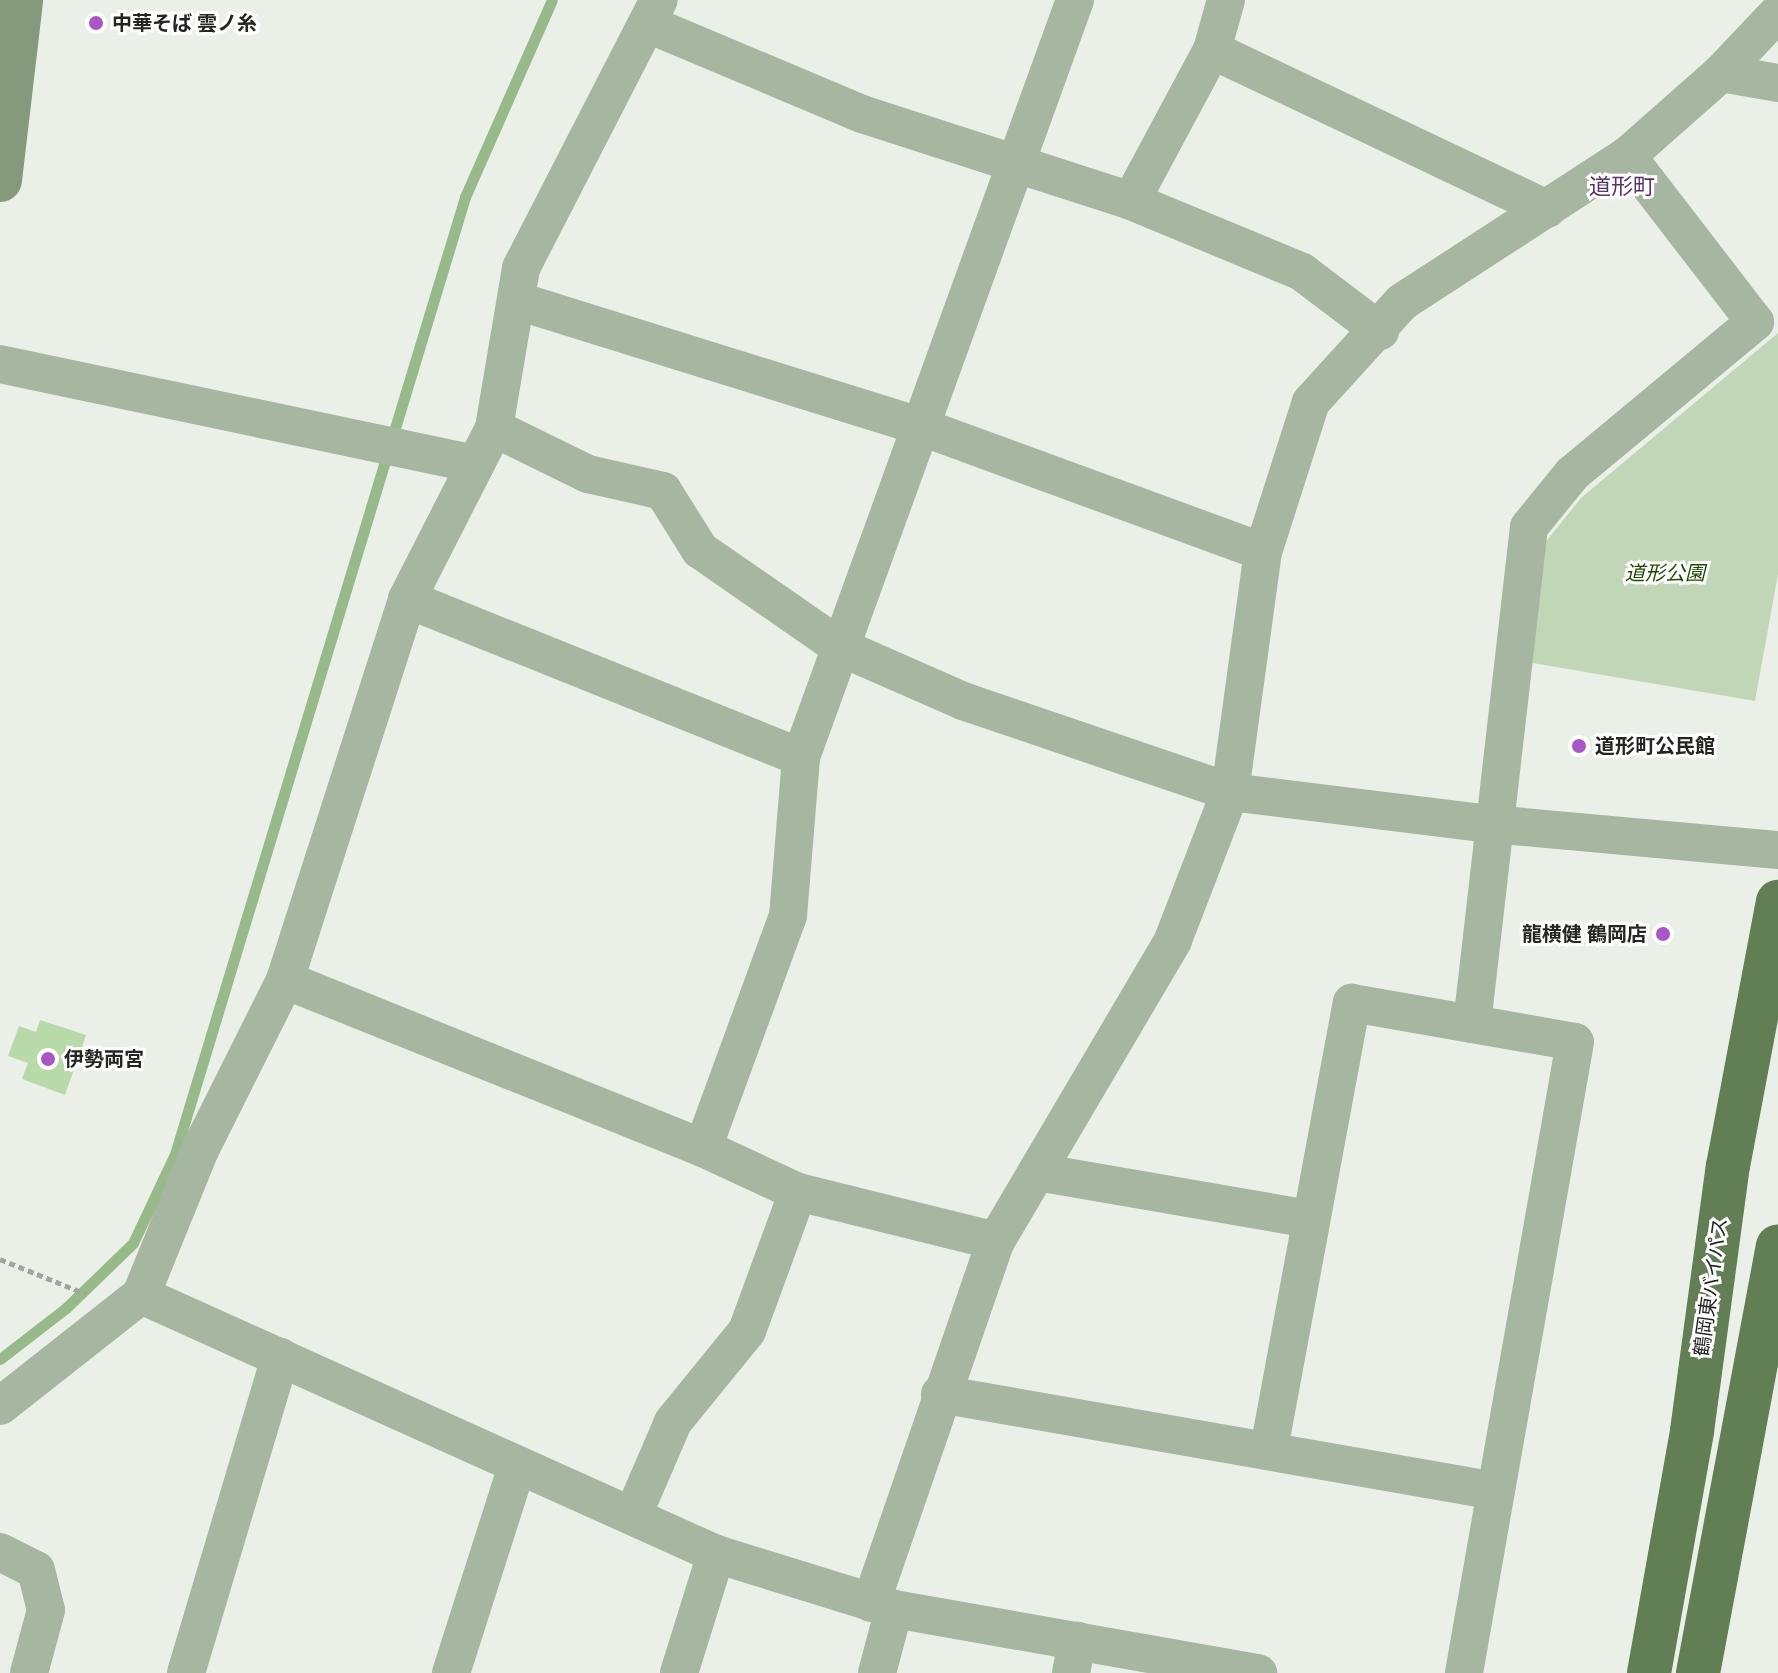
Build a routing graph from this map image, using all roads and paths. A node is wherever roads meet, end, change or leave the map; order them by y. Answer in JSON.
{"nodes":[{"id":1,"x":21,"y":0,"type":"edge"},
{"id":2,"x":1075,"y":0,"type":"edge"},
{"id":3,"x":1226,"y":0,"type":"edge"},
{"id":4,"x":654,"y":12,"type":"edge"},
{"id":5,"x":1778,"y":13,"type":"edge"},
{"id":6,"x":1212,"y":50,"type":"junction"},
{"id":7,"x":1721,"y":73,"type":"junction"},
{"id":8,"x":1778,"y":83,"type":"edge"},
{"id":9,"x":1627,"y":156,"type":"junction"},
{"id":10,"x":1015,"y":161,"type":"junction"},
{"id":11,"x":0,"y":180,"type":"edge"},
{"id":12,"x":1131,"y":201,"type":"junction"},
{"id":13,"x":1547,"y":209,"type":"junction"},
{"id":14,"x":518,"y":301,"type":"junction"},
{"id":15,"x":1380,"y":331,"type":"junction"},
{"id":16,"x":0,"y":364,"type":"edge"},
{"id":17,"x":919,"y":426,"type":"junction"},
{"id":18,"x":494,"y":428,"type":"junction"},
{"id":19,"x":476,"y":464,"type":"junction"},
{"id":20,"x":1263,"y":552,"type":"junction"},
{"id":21,"x":407,"y":599,"type":"junction"},
{"id":22,"x":840,"y":647,"type":"junction"},
{"id":23,"x":801,"y":757,"type":"junction"},
{"id":24,"x":1230,"y":792,"type":"junction"},
{"id":25,"x":1491,"y":824,"type":"junction"},
{"id":26,"x":1778,"y":850,"type":"edge"},
{"id":27,"x":1778,"y":902,"type":"edge"},
{"id":28,"x":285,"y":980,"type":"junction"},
{"id":29,"x":1472,"y":1024,"type":"junction"},
{"id":30,"x":703,"y":1148,"type":"junction"},
{"id":31,"x":1037,"y":1172,"type":"junction"},
{"id":32,"x":798,"y":1192,"type":"junction"},
{"id":33,"x":1309,"y":1219,"type":"junction"},
{"id":34,"x":996,"y":1241,"type":"junction"},
{"id":35,"x":1778,"y":1246,"type":"edge"},
{"id":36,"x":0,"y":1259,"type":"edge"},
{"id":37,"x":132,"y":1302,"type":"junction"},
{"id":38,"x":280,"y":1357,"type":"junction"},
{"id":39,"x":940,"y":1394,"type":"junction"},
{"id":40,"x":0,"y":1406,"type":"edge"},
{"id":41,"x":1269,"y":1449,"type":"junction"},
{"id":42,"x":517,"y":1466,"type":"junction"},
{"id":43,"x":1496,"y":1491,"type":"junction"},
{"id":44,"x":633,"y":1515,"type":"junction"},
{"id":45,"x":0,"y":1552,"type":"edge"},
{"id":46,"x":716,"y":1554,"type":"junction"},
{"id":47,"x":882,"y":1606,"type":"junction"},
{"id":48,"x":1074,"y":1657,"type":"edge"},
{"id":49,"x":29,"y":1673,"type":"edge"},
{"id":50,"x":186,"y":1673,"type":"edge"},
{"id":51,"x":451,"y":1673,"type":"edge"},
{"id":52,"x":679,"y":1673,"type":"edge"},
{"id":53,"x":877,"y":1673,"type":"edge"},
{"id":54,"x":1258,"y":1673,"type":"edge"},
{"id":55,"x":1464,"y":1673,"type":"edge"},
{"id":56,"x":1649,"y":1673,"type":"edge"},
{"id":57,"x":1698,"y":1673,"type":"edge"}],
"edges":[{"from":1,"to":11,"type":"main road"},
{"from":2,"to":10,"type":"street"},
{"from":3,"to":6,"type":"street"},
{"from":4,"to":10,"type":"street"},
{"from":4,"to":14,"type":"street"},
{"from":5,"to":7,"type":"street"},
{"from":6,"to":12,"type":"street"},
{"from":6,"to":13,"type":"street"},
{"from":7,"to":8,"type":"street"},
{"from":7,"to":9,"type":"street"},
{"from":9,"to":13,"type":"street"},
{"from":9,"to":25,"type":"street"},
{"from":10,"to":12,"type":"street"},
{"from":10,"to":17,"type":"street"},
{"from":12,"to":15,"type":"street"},
{"from":13,"to":15,"type":"street"},
{"from":14,"to":17,"type":"street"},
{"from":14,"to":18,"type":"street"},
{"from":15,"to":20,"type":"street"},
{"from":16,"to":19,"type":"street"},
{"from":17,"to":20,"type":"street"},
{"from":17,"to":22,"type":"street"},
{"from":18,"to":19,"type":"street"},
{"from":18,"to":22,"type":"street"},
{"from":19,"to":21,"type":"street"},
{"from":20,"to":24,"type":"street"},
{"from":21,"to":23,"type":"street"},
{"from":21,"to":28,"type":"street"},
{"from":22,"to":23,"type":"street"},
{"from":22,"to":24,"type":"street"},
{"from":23,"to":30,"type":"street"},
{"from":24,"to":25,"type":"street"},
{"from":24,"to":31,"type":"street"},
{"from":25,"to":26,"type":"street"},
{"from":25,"to":29,"type":"street"},
{"from":27,"to":56,"type":"highway","name":"鶴岡東バイパス"},
{"from":28,"to":30,"type":"street"},
{"from":28,"to":37,"type":"street"},
{"from":29,"to":33,"type":"street"},
{"from":29,"to":43,"type":"street"},
{"from":30,"to":32,"type":"street"},
{"from":31,"to":33,"type":"street"},
{"from":31,"to":34,"type":"street"},
{"from":32,"to":34,"type":"street"},
{"from":32,"to":44,"type":"street"},
{"from":33,"to":41,"type":"street"},
{"from":34,"to":39,"type":"street"},
{"from":35,"to":57,"type":"highway"},
{"from":36,"to":37,"type":"path"},
{"from":37,"to":38,"type":"street"},
{"from":37,"to":40,"type":"street"},
{"from":38,"to":42,"type":"street"},
{"from":38,"to":50,"type":"street"},
{"from":39,"to":41,"type":"street"},
{"from":39,"to":47,"type":"street"},
{"from":41,"to":43,"type":"street"},
{"from":42,"to":44,"type":"street"},
{"from":42,"to":51,"type":"street"},
{"from":43,"to":55,"type":"street"},
{"from":44,"to":46,"type":"street"},
{"from":45,"to":49,"type":"street"},
{"from":46,"to":47,"type":"street"},
{"from":46,"to":52,"type":"street"},
{"from":47,"to":48,"type":"street"},
{"from":47,"to":53,"type":"street"},
{"from":48,"to":54,"type":"street"}]}
